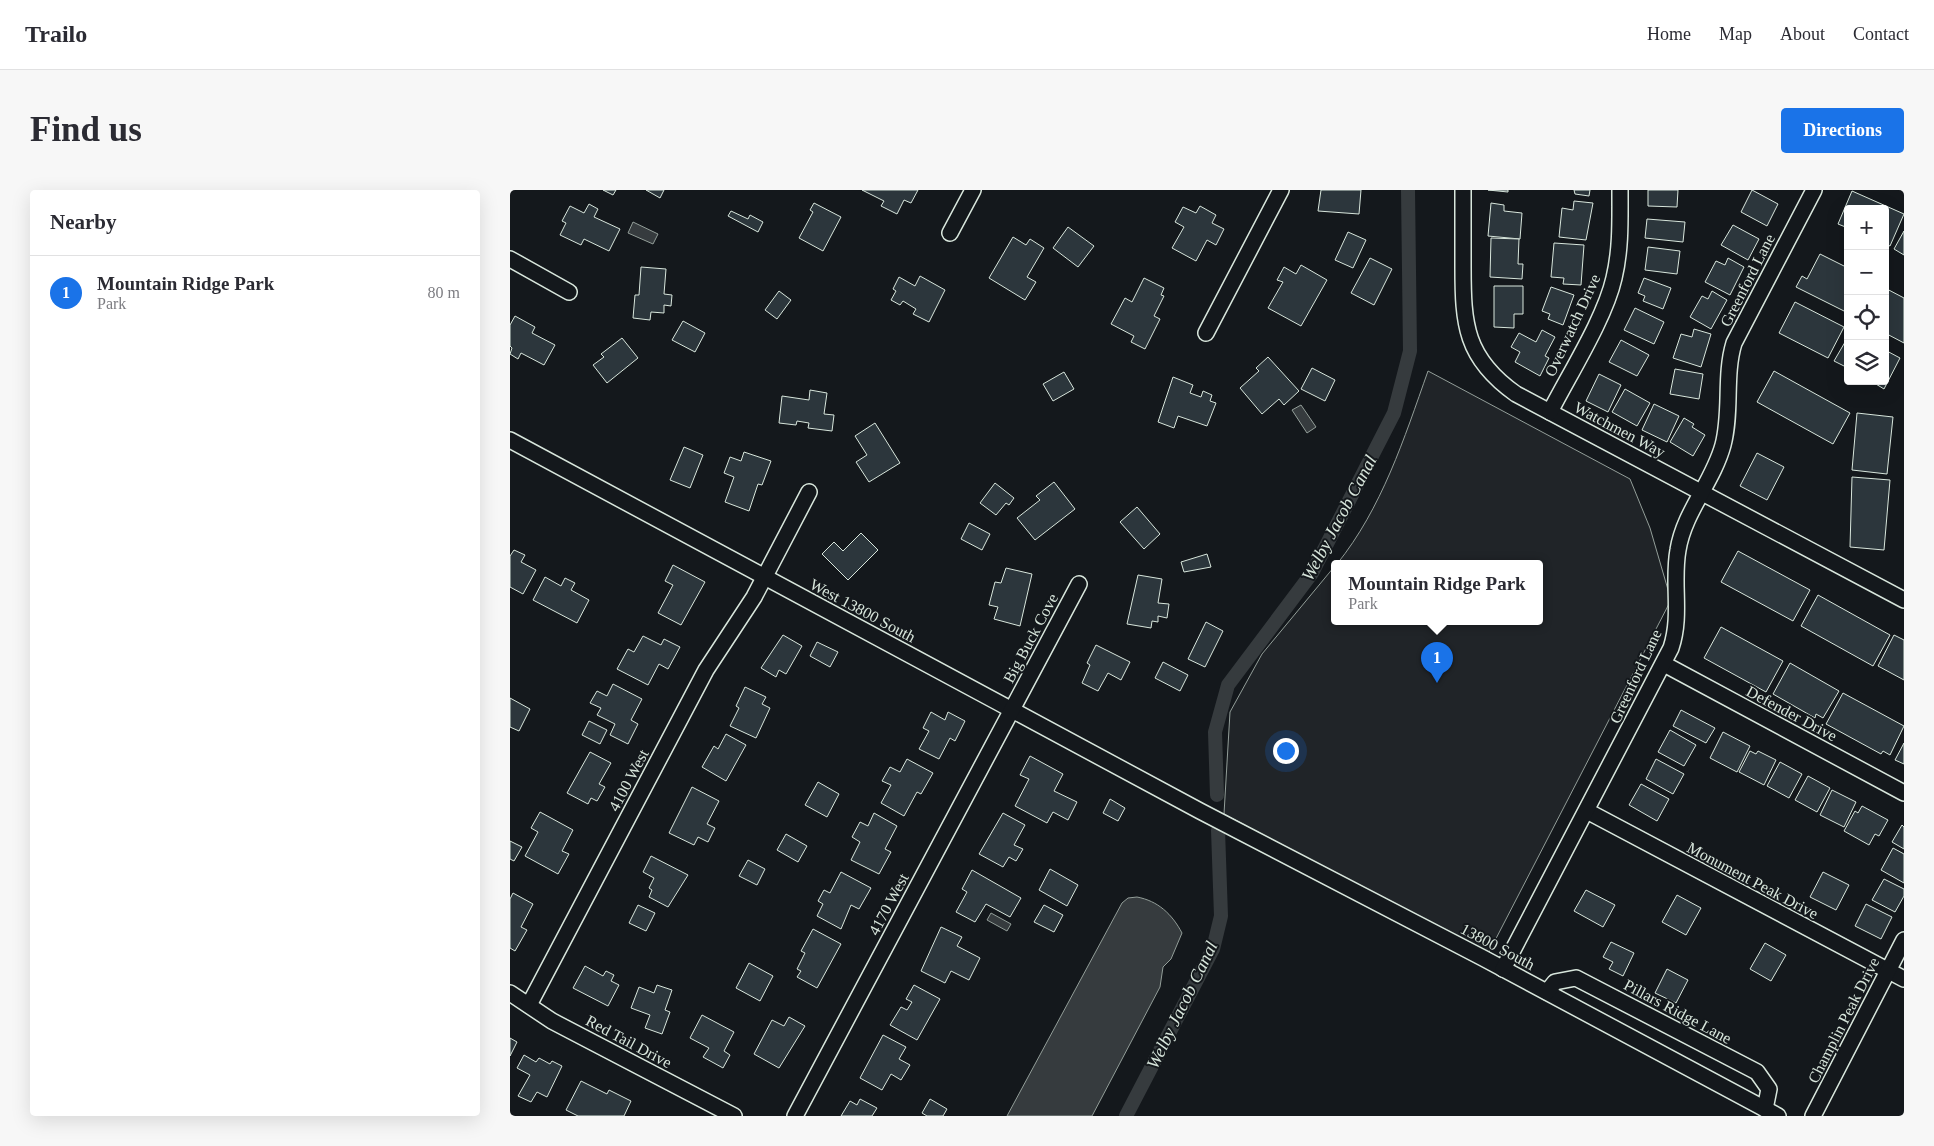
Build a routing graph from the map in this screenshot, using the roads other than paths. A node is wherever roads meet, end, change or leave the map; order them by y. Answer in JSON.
{"nodes":[{"id":1,"x":973,"y":190,"type":"edge"},
{"id":2,"x":1281,"y":190,"type":"edge"},
{"id":3,"x":1463,"y":190,"type":"edge"},
{"id":4,"x":1620,"y":190,"type":"edge"},
{"id":5,"x":1814,"y":190,"type":"edge"},
{"id":6,"x":950,"y":233,"type":"dead end"},
{"id":7,"x":510,"y":260,"type":"edge"},
{"id":8,"x":569,"y":292,"type":"dead end"},
{"id":9,"x":1206,"y":334,"type":"dead end"},
{"id":10,"x":1550,"y":412,"type":"junction"},
{"id":11,"x":510,"y":440,"type":"edge"},
{"id":12,"x":808,"y":492,"type":"dead end"},
{"id":13,"x":1702,"y":493,"type":"junction"},
{"id":14,"x":764,"y":576,"type":"junction"},
{"id":15,"x":1079,"y":584,"type":"dead end"},
{"id":16,"x":1904,"y":600,"type":"edge"},
{"id":17,"x":1664,"y":664,"type":"junction"},
{"id":18,"x":1012,"y":709,"type":"junction"},
{"id":19,"x":1904,"y":793,"type":"edge"},
{"id":20,"x":1200,"y":811,"type":"joint"},
{"id":21,"x":1587,"y":812,"type":"junction"},
{"id":22,"x":1904,"y":940,"type":"edge"},
{"id":23,"x":1503,"y":969,"type":"junction"},
{"id":24,"x":1888,"y":970,"type":"junction"},
{"id":25,"x":1904,"y":979,"type":"edge"},
{"id":26,"x":1547,"y":992,"type":"junction"},
{"id":27,"x":510,"y":993,"type":"edge"},
{"id":28,"x":529,"y":1005,"type":"junction"},
{"id":29,"x":1771,"y":1113,"type":"edge"},
{"id":30,"x":734,"y":1116,"type":"edge"},
{"id":31,"x":795,"y":1116,"type":"edge"},
{"id":32,"x":1813,"y":1116,"type":"edge"}],
"edges":[{"from":1,"to":6,"type":"street"},
{"from":2,"to":9,"type":"street"},
{"from":3,"to":10,"type":"street","name":"Watchmen Way"},
{"from":4,"to":10,"type":"street","name":"Overwatch Drive"},
{"from":5,"to":13,"type":"street","name":"Greenford Lane"},
{"from":7,"to":8,"type":"street"},
{"from":10,"to":13,"type":"street","name":"Watchmen Way"},
{"from":11,"to":14,"type":"street","name":"West 13800 South"},
{"from":12,"to":14,"type":"street","name":"4100 West"},
{"from":13,"to":16,"type":"street","name":"Watchmen Way"},
{"from":13,"to":17,"type":"street","name":"Greenford Lane"},
{"from":14,"to":18,"type":"street","name":"West 13800 South"},
{"from":14,"to":28,"type":"street","name":"4100 West"},
{"from":15,"to":18,"type":"street","name":"Big Buck Cove"},
{"from":17,"to":19,"type":"street","name":"Defender Drive"},
{"from":17,"to":21,"type":"street","name":"Greenford Lane"},
{"from":18,"to":20,"type":"street","name":"West 13800 South"},
{"from":18,"to":31,"type":"street","name":"4170 West"},
{"from":20,"to":23,"type":"street","name":"13800 South"},
{"from":21,"to":23,"type":"street","name":"Greenford Lane"},
{"from":21,"to":24,"type":"street","name":"Monument Peak Drive"},
{"from":22,"to":24,"type":"street","name":"Champlin Peak Drive"},
{"from":23,"to":26,"type":"street","name":"13800 South"},
{"from":24,"to":25,"type":"street","name":"Monument Peak Drive"},
{"from":24,"to":32,"type":"street","name":"Champlin Peak Drive"},
{"from":26,"to":29,"type":"street","name":"13800 South"},
{"from":26,"to":29,"type":"street","name":"Pillars Ridge Lane"},
{"from":27,"to":28,"type":"street","name":"Red Tail Drive"},
{"from":28,"to":30,"type":"street","name":"Red Tail Drive"}]}
